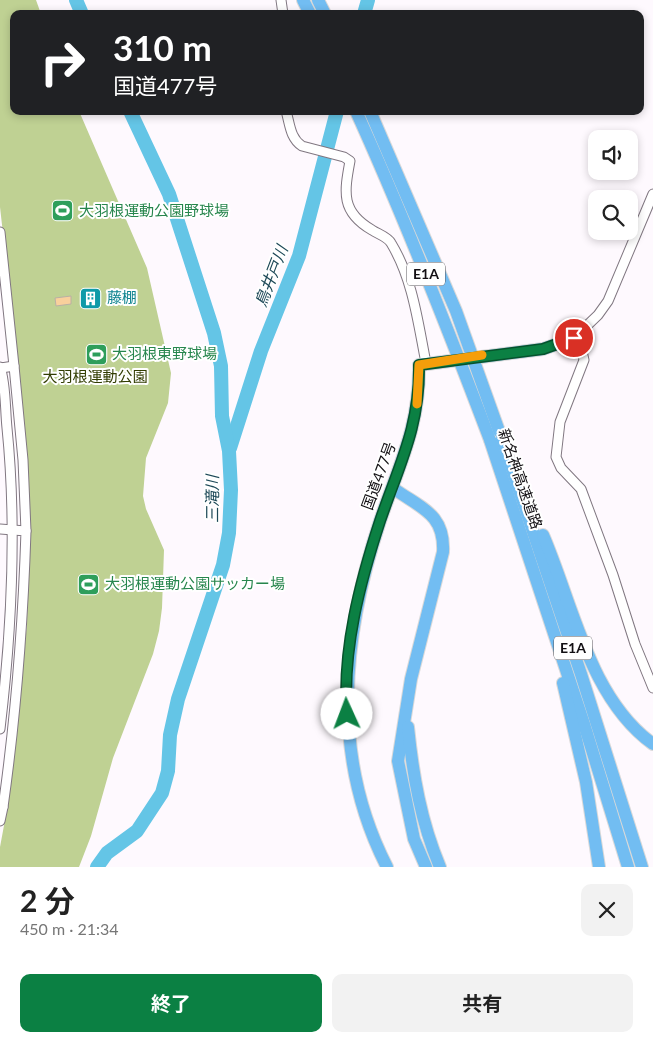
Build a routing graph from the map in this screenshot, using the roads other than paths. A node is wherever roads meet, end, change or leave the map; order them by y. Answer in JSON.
{"nodes":[{"id":1,"x":287,"y":115,"type":"edge"},
{"id":2,"x":358,"y":115,"type":"edge"},
{"id":3,"x":372,"y":115,"type":"edge"},
{"id":4,"x":653,"y":194,"type":"edge"},
{"id":5,"x":0,"y":232,"type":"edge"},
{"id":6,"x":574,"y":338,"type":"junction"},
{"id":7,"x":426,"y":364,"type":"junction"},
{"id":8,"x":14,"y":366,"type":"junction"},
{"id":9,"x":0,"y":368,"type":"edge"},
{"id":10,"x":505,"y":448,"type":"junction"},
{"id":11,"x":393,"y":488,"type":"junction"},
{"id":12,"x":0,"y":529,"type":"edge"},
{"id":13,"x":13,"y":530,"type":"junction"},
{"id":14,"x":26,"y":531,"type":"junction"},
{"id":15,"x":546,"y":608,"type":"junction"},
{"id":16,"x":2,"y":686,"type":"edge"},
{"id":17,"x":653,"y":688,"type":"edge"},
{"id":18,"x":406,"y":712,"type":"junction"},
{"id":19,"x":0,"y":729,"type":"edge"},
{"id":20,"x":653,"y":744,"type":"edge"},
{"id":21,"x":1,"y":807,"type":"edge"},
{"id":22,"x":0,"y":821,"type":"edge"},
{"id":23,"x":427,"y":836,"type":"junction"},
{"id":24,"x":387,"y":867,"type":"edge"},
{"id":25,"x":428,"y":867,"type":"edge"},
{"id":26,"x":440,"y":867,"type":"edge"},
{"id":27,"x":446,"y":867,"type":"edge"},
{"id":28,"x":600,"y":867,"type":"edge"},
{"id":29,"x":628,"y":867,"type":"edge"},
{"id":30,"x":642,"y":867,"type":"edge"}],
"edges":[{"from":1,"to":7,"type":"street"},
{"from":2,"to":15,"type":"highway","name":"新名神高速道路","number":"E1A","bridge":true},
{"from":3,"to":10,"type":"highway","name":"新名神高速道路","number":"E1A","bridge":true},
{"from":4,"to":6,"type":"street"},
{"from":5,"to":8,"type":"street"},
{"from":6,"to":7,"type":"highway"},
{"from":6,"to":17,"type":"street"},
{"from":7,"to":11,"type":"highway","name":"国道477号"},
{"from":8,"to":9,"type":"street"},
{"from":8,"to":14,"type":"street"},
{"from":9,"to":13,"type":"street"},
{"from":10,"to":20,"type":"highway"},
{"from":10,"to":30,"type":"highway","name":"新名神高速道路","number":"E1A"},
{"from":11,"to":18,"type":"highway"},
{"from":11,"to":24,"type":"highway","name":"国道477号"},
{"from":12,"to":13,"type":"street"},
{"from":13,"to":14,"type":"street"},
{"from":13,"to":16,"type":"street"},
{"from":14,"to":21,"type":"street"},
{"from":15,"to":28,"type":"highway"},
{"from":15,"to":29,"type":"highway","name":"新名神高速道路","number":"E1A"},
{"from":16,"to":19,"type":"street"},
{"from":18,"to":23,"type":"highway"},
{"from":18,"to":25,"type":"highway"},
{"from":21,"to":22,"type":"street"},
{"from":23,"to":26,"type":"highway"},
{"from":23,"to":27,"type":"highway"}]}
